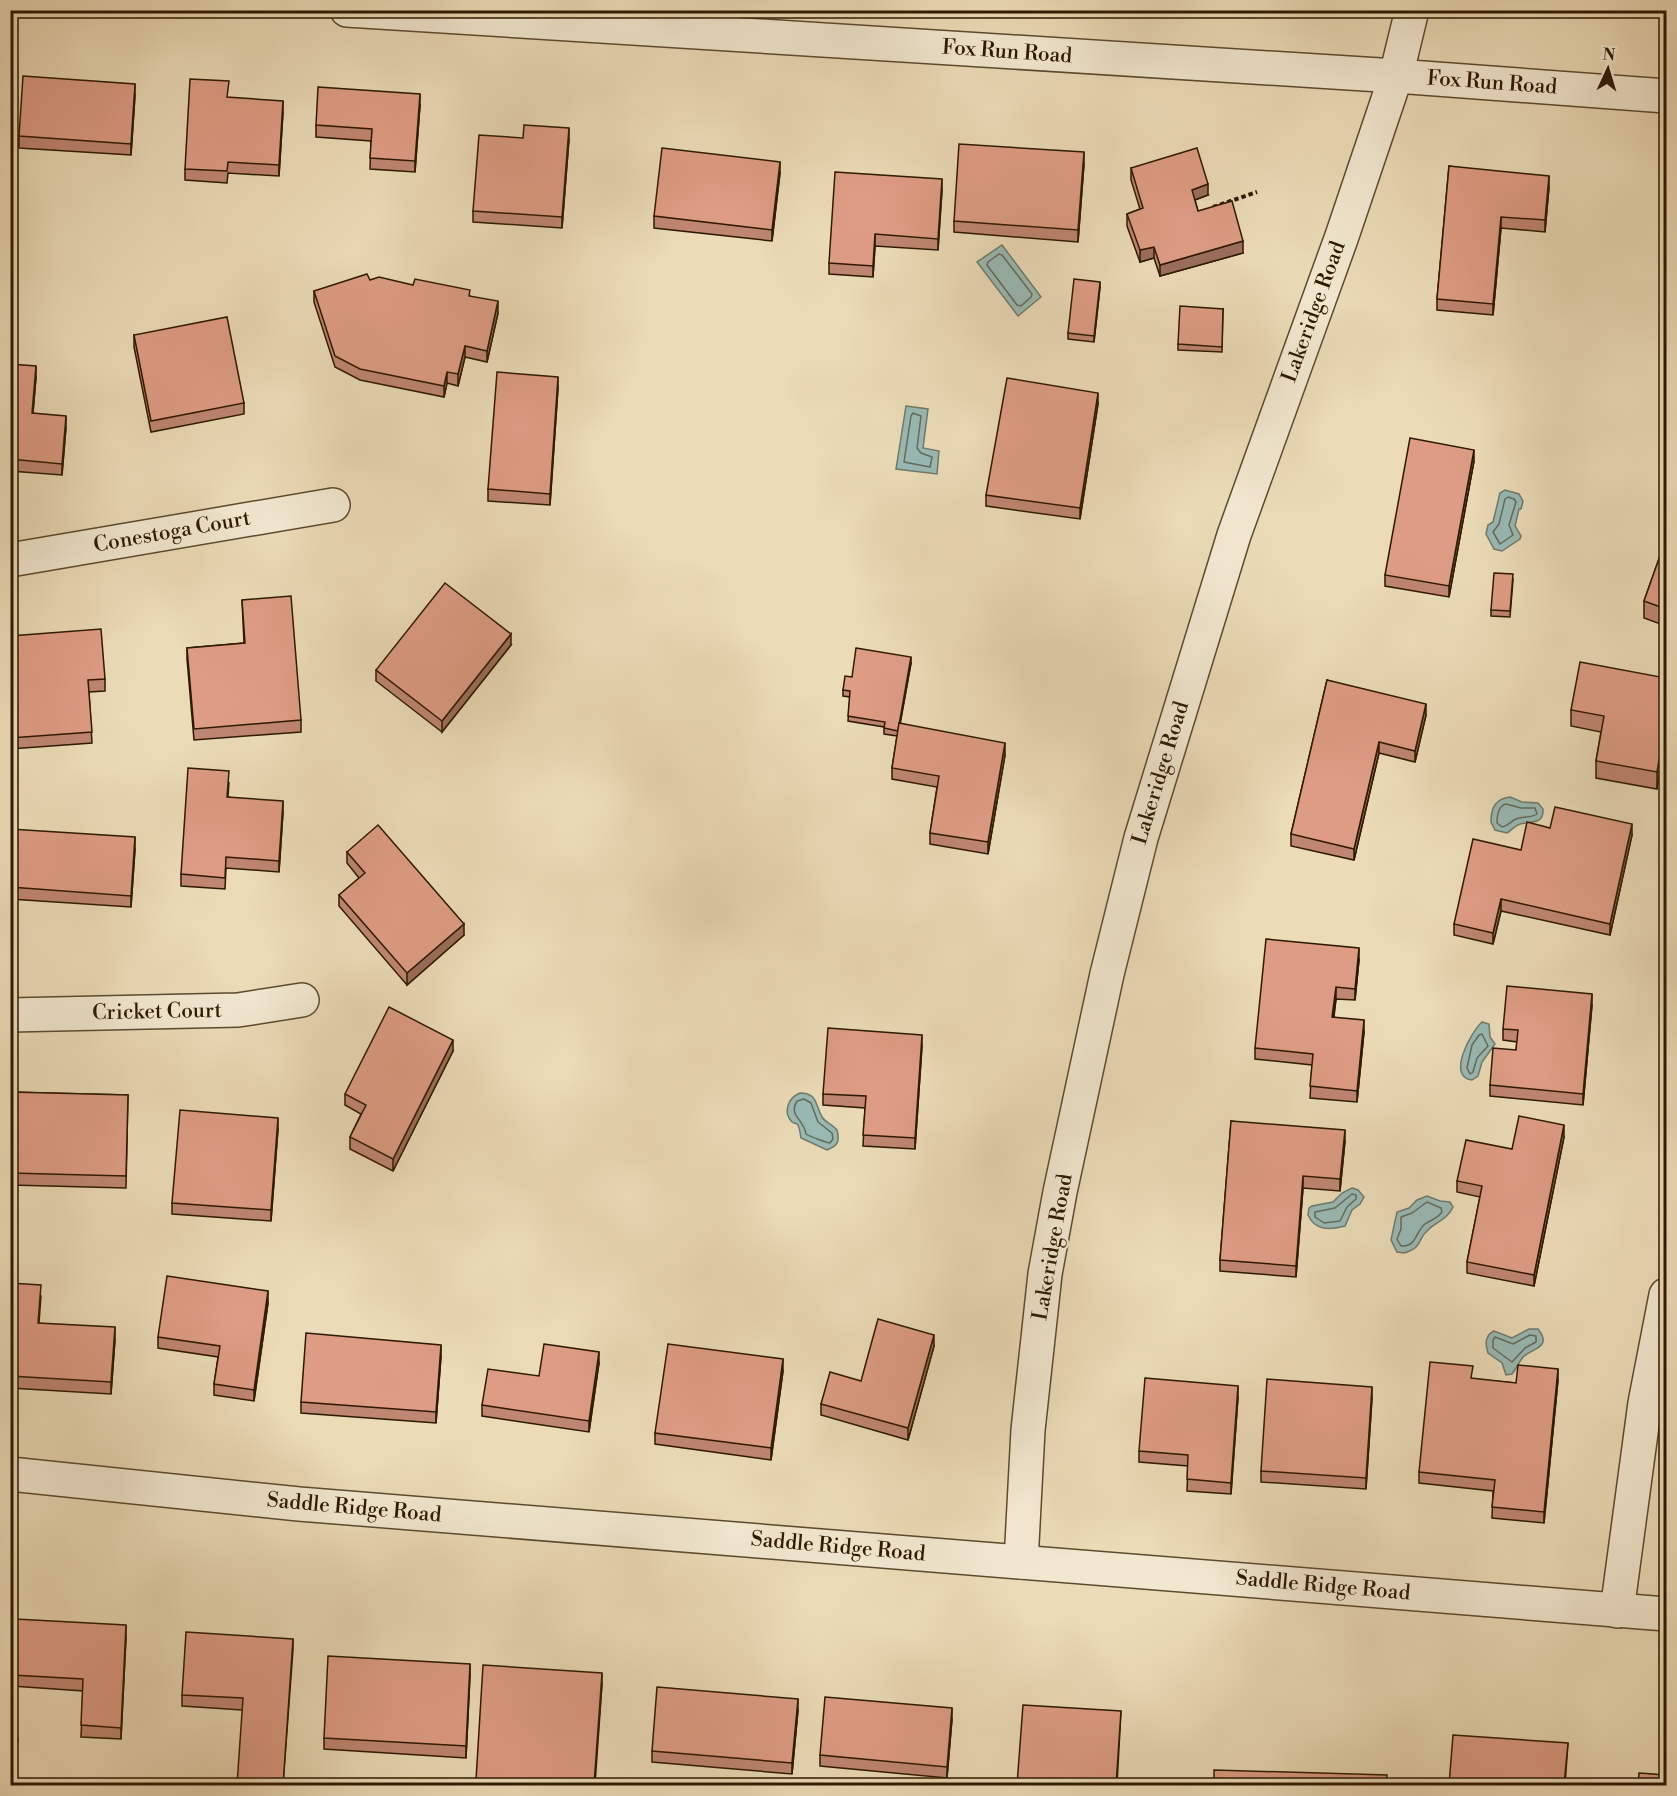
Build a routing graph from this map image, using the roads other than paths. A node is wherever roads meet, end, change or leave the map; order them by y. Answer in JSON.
{"nodes":[{"id":1,"x":347,"y":10,"type":"edge"},
{"id":2,"x":1412,"y":10,"type":"edge"},
{"id":3,"x":1396,"y":76,"type":"junction"},
{"id":4,"x":1666,"y":96,"type":"edge"},
{"id":5,"x":333,"y":505,"type":"dead end"},
{"id":6,"x":10,"y":560,"type":"edge"},
{"id":7,"x":302,"y":1000,"type":"dead end"},
{"id":8,"x":10,"y":1015,"type":"edge"},
{"id":9,"x":1666,"y":1295,"type":"edge"},
{"id":10,"x":10,"y":1474,"type":"edge"},
{"id":11,"x":1021,"y":1562,"type":"junction"},
{"id":12,"x":1617,"y":1611,"type":"junction"},
{"id":13,"x":1666,"y":1614,"type":"edge"}],
"edges":[{"from":1,"to":3,"type":"street","name":"Fox Run Road"},
{"from":2,"to":3,"type":"street","name":"Lakeridge Road"},
{"from":3,"to":4,"type":"street","name":"Fox Run Road"},
{"from":3,"to":11,"type":"street","name":"Lakeridge Road"},
{"from":5,"to":6,"type":"street","name":"Conestoga Court"},
{"from":7,"to":8,"type":"street","name":"Cricket Court"},
{"from":9,"to":12,"type":"street"},
{"from":10,"to":11,"type":"street","name":"Saddle Ridge Road"},
{"from":11,"to":12,"type":"street","name":"Saddle Ridge Road"},
{"from":12,"to":13,"type":"street","name":"Saddle Ridge Road"}]}
